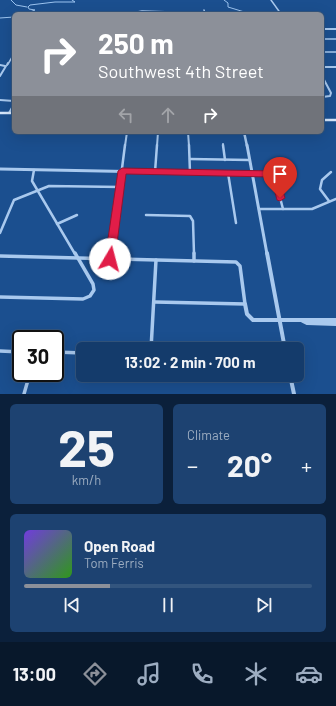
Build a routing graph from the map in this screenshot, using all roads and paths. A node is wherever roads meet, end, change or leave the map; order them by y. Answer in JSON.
{"nodes":[{"id":1,"x":271,"y":0,"type":"edge"},
{"id":2,"x":139,"y":12,"type":"edge"},
{"id":3,"x":163,"y":12,"type":"edge"},
{"id":4,"x":280,"y":12,"type":"edge"},
{"id":5,"x":324,"y":29,"type":"edge"},
{"id":6,"x":336,"y":29,"type":"edge"},
{"id":7,"x":324,"y":39,"type":"edge"},
{"id":8,"x":336,"y":39,"type":"edge"},
{"id":9,"x":324,"y":52,"type":"edge"},
{"id":10,"x":336,"y":52,"type":"edge"},
{"id":11,"x":12,"y":57,"type":"edge"},
{"id":12,"x":0,"y":66,"type":"edge"},
{"id":13,"x":6,"y":66,"type":"junction"},
{"id":14,"x":324,"y":67,"type":"edge"},
{"id":15,"x":336,"y":67,"type":"edge"},
{"id":16,"x":0,"y":76,"type":"edge"},
{"id":17,"x":324,"y":80,"type":"edge"},
{"id":18,"x":324,"y":97,"type":"edge"},
{"id":19,"x":0,"y":100,"type":"edge"},
{"id":20,"x":12,"y":101,"type":"edge"},
{"id":21,"x":0,"y":113,"type":"edge"},
{"id":22,"x":11,"y":113,"type":"edge"},
{"id":23,"x":324,"y":120,"type":"edge"},
{"id":24,"x":336,"y":120,"type":"edge"},
{"id":25,"x":127,"y":134,"type":"edge"},
{"id":26,"x":158,"y":134,"type":"edge"},
{"id":27,"x":188,"y":134,"type":"edge"},
{"id":28,"x":244,"y":134,"type":"edge"},
{"id":29,"x":223,"y":144,"type":"dead end"},
{"id":30,"x":190,"y":159,"type":"junction"},
{"id":31,"x":225,"y":160,"type":"junction"},
{"id":32,"x":250,"y":160,"type":"junction"},
{"id":33,"x":275,"y":164,"type":"dead end"},
{"id":34,"x":0,"y":169,"type":"edge"},
{"id":35,"x":34,"y":170,"type":"junction"},
{"id":36,"x":122,"y":171,"type":"junction"},
{"id":37,"x":155,"y":172,"type":"junction"},
{"id":38,"x":190,"y":172,"type":"junction"},
{"id":39,"x":331,"y":172,"type":"dead end"},
{"id":40,"x":228,"y":173,"type":"junction"},
{"id":41,"x":252,"y":174,"type":"junction"},
{"id":42,"x":274,"y":174,"type":"junction"},
{"id":43,"x":121,"y":187,"type":"junction"},
{"id":44,"x":37,"y":190,"type":"junction"},
{"id":45,"x":336,"y":199,"type":"edge"},
{"id":46,"x":329,"y":201,"type":"junction"},
{"id":47,"x":259,"y":209,"type":"junction"},
{"id":48,"x":283,"y":209,"type":"junction"},
{"id":49,"x":77,"y":215,"type":"dead end"},
{"id":50,"x":146,"y":215,"type":"dead end"},
{"id":51,"x":236,"y":223,"type":"dead end"},
{"id":52,"x":57,"y":224,"type":"junction"},
{"id":53,"x":0,"y":232,"type":"edge"},
{"id":54,"x":0,"y":256,"type":"edge"},
{"id":55,"x":78,"y":258,"type":"junction"},
{"id":56,"x":110,"y":259,"type":"junction"},
{"id":57,"x":156,"y":260,"type":"junction"},
{"id":58,"x":194,"y":261,"type":"junction"},
{"id":59,"x":0,"y":297,"type":"edge"},
{"id":60,"x":155,"y":302,"type":"junction"},
{"id":61,"x":245,"y":304,"type":"junction"},
{"id":62,"x":336,"y":320,"type":"edge"},
{"id":63,"x":280,"y":321,"type":"junction"},
{"id":64,"x":303,"y":322,"type":"junction"},
{"id":65,"x":336,"y":324,"type":"edge"},
{"id":66,"x":152,"y":342,"type":"edge"},
{"id":67,"x":284,"y":342,"type":"edge"},
{"id":68,"x":0,"y":351,"type":"edge"},
{"id":69,"x":12,"y":352,"type":"edge"},
{"id":70,"x":64,"y":352,"type":"edge"},
{"id":71,"x":76,"y":353,"type":"edge"},
{"id":72,"x":27,"y":382,"type":"edge"},
{"id":73,"x":291,"y":382,"type":"edge"},
{"id":74,"x":24,"y":394,"type":"edge"},
{"id":75,"x":294,"y":394,"type":"edge"}],
"edges":[{"from":1,"to":4,"type":"street"},
{"from":2,"to":3,"type":"street"},
{"from":5,"to":6,"type":"street"},
{"from":7,"to":8,"type":"street"},
{"from":9,"to":10,"type":"street"},
{"from":11,"to":13,"type":"street"},
{"from":12,"to":13,"type":"street"},
{"from":13,"to":16,"type":"street"},
{"from":14,"to":15,"type":"street"},
{"from":17,"to":18,"type":"street"},
{"from":19,"to":20,"type":"street"},
{"from":21,"to":22,"type":"main road"},
{"from":23,"to":24,"type":"main road"},
{"from":25,"to":36,"type":"street"},
{"from":26,"to":37,"type":"street"},
{"from":27,"to":30,"type":"street"},
{"from":28,"to":32,"type":"street"},
{"from":29,"to":31,"type":"street"},
{"from":30,"to":31,"type":"street"},
{"from":30,"to":38,"type":"street"},
{"from":31,"to":32,"type":"street"},
{"from":32,"to":41,"type":"street"},
{"from":33,"to":42,"type":"street"},
{"from":34,"to":35,"type":"street"},
{"from":35,"to":36,"type":"street"},
{"from":35,"to":44,"type":"street"},
{"from":36,"to":37,"type":"street"},
{"from":36,"to":43,"type":"street"},
{"from":37,"to":38,"type":"street"},
{"from":38,"to":40,"type":"street"},
{"from":39,"to":46,"type":"street"},
{"from":40,"to":41,"type":"street"},
{"from":40,"to":51,"type":"street"},
{"from":41,"to":42,"type":"street"},
{"from":41,"to":47,"type":"street"},
{"from":42,"to":48,"type":"street"},
{"from":43,"to":44,"type":"street"},
{"from":43,"to":56,"type":"street"},
{"from":44,"to":52,"type":"street"},
{"from":44,"to":53,"type":"street"},
{"from":45,"to":46,"type":"street"},
{"from":46,"to":48,"type":"street"},
{"from":47,"to":48,"type":"street"},
{"from":47,"to":63,"type":"street"},
{"from":49,"to":52,"type":"street"},
{"from":50,"to":58,"type":"street"},
{"from":52,"to":55,"type":"street"},
{"from":54,"to":55,"type":"street"},
{"from":55,"to":56,"type":"street"},
{"from":55,"to":59,"type":"street"},
{"from":56,"to":57,"type":"street"},
{"from":57,"to":58,"type":"street"},
{"from":57,"to":60,"type":"street"},
{"from":58,"to":61,"type":"street"},
{"from":60,"to":61,"type":"street"},
{"from":60,"to":66,"type":"street"},
{"from":61,"to":63,"type":"street"},
{"from":62,"to":64,"type":"street"},
{"from":63,"to":64,"type":"street"},
{"from":63,"to":67,"type":"street"},
{"from":64,"to":65,"type":"street"},
{"from":68,"to":69,"type":"street"},
{"from":70,"to":71,"type":"street"},
{"from":72,"to":74,"type":"street"},
{"from":73,"to":75,"type":"street"}]}
